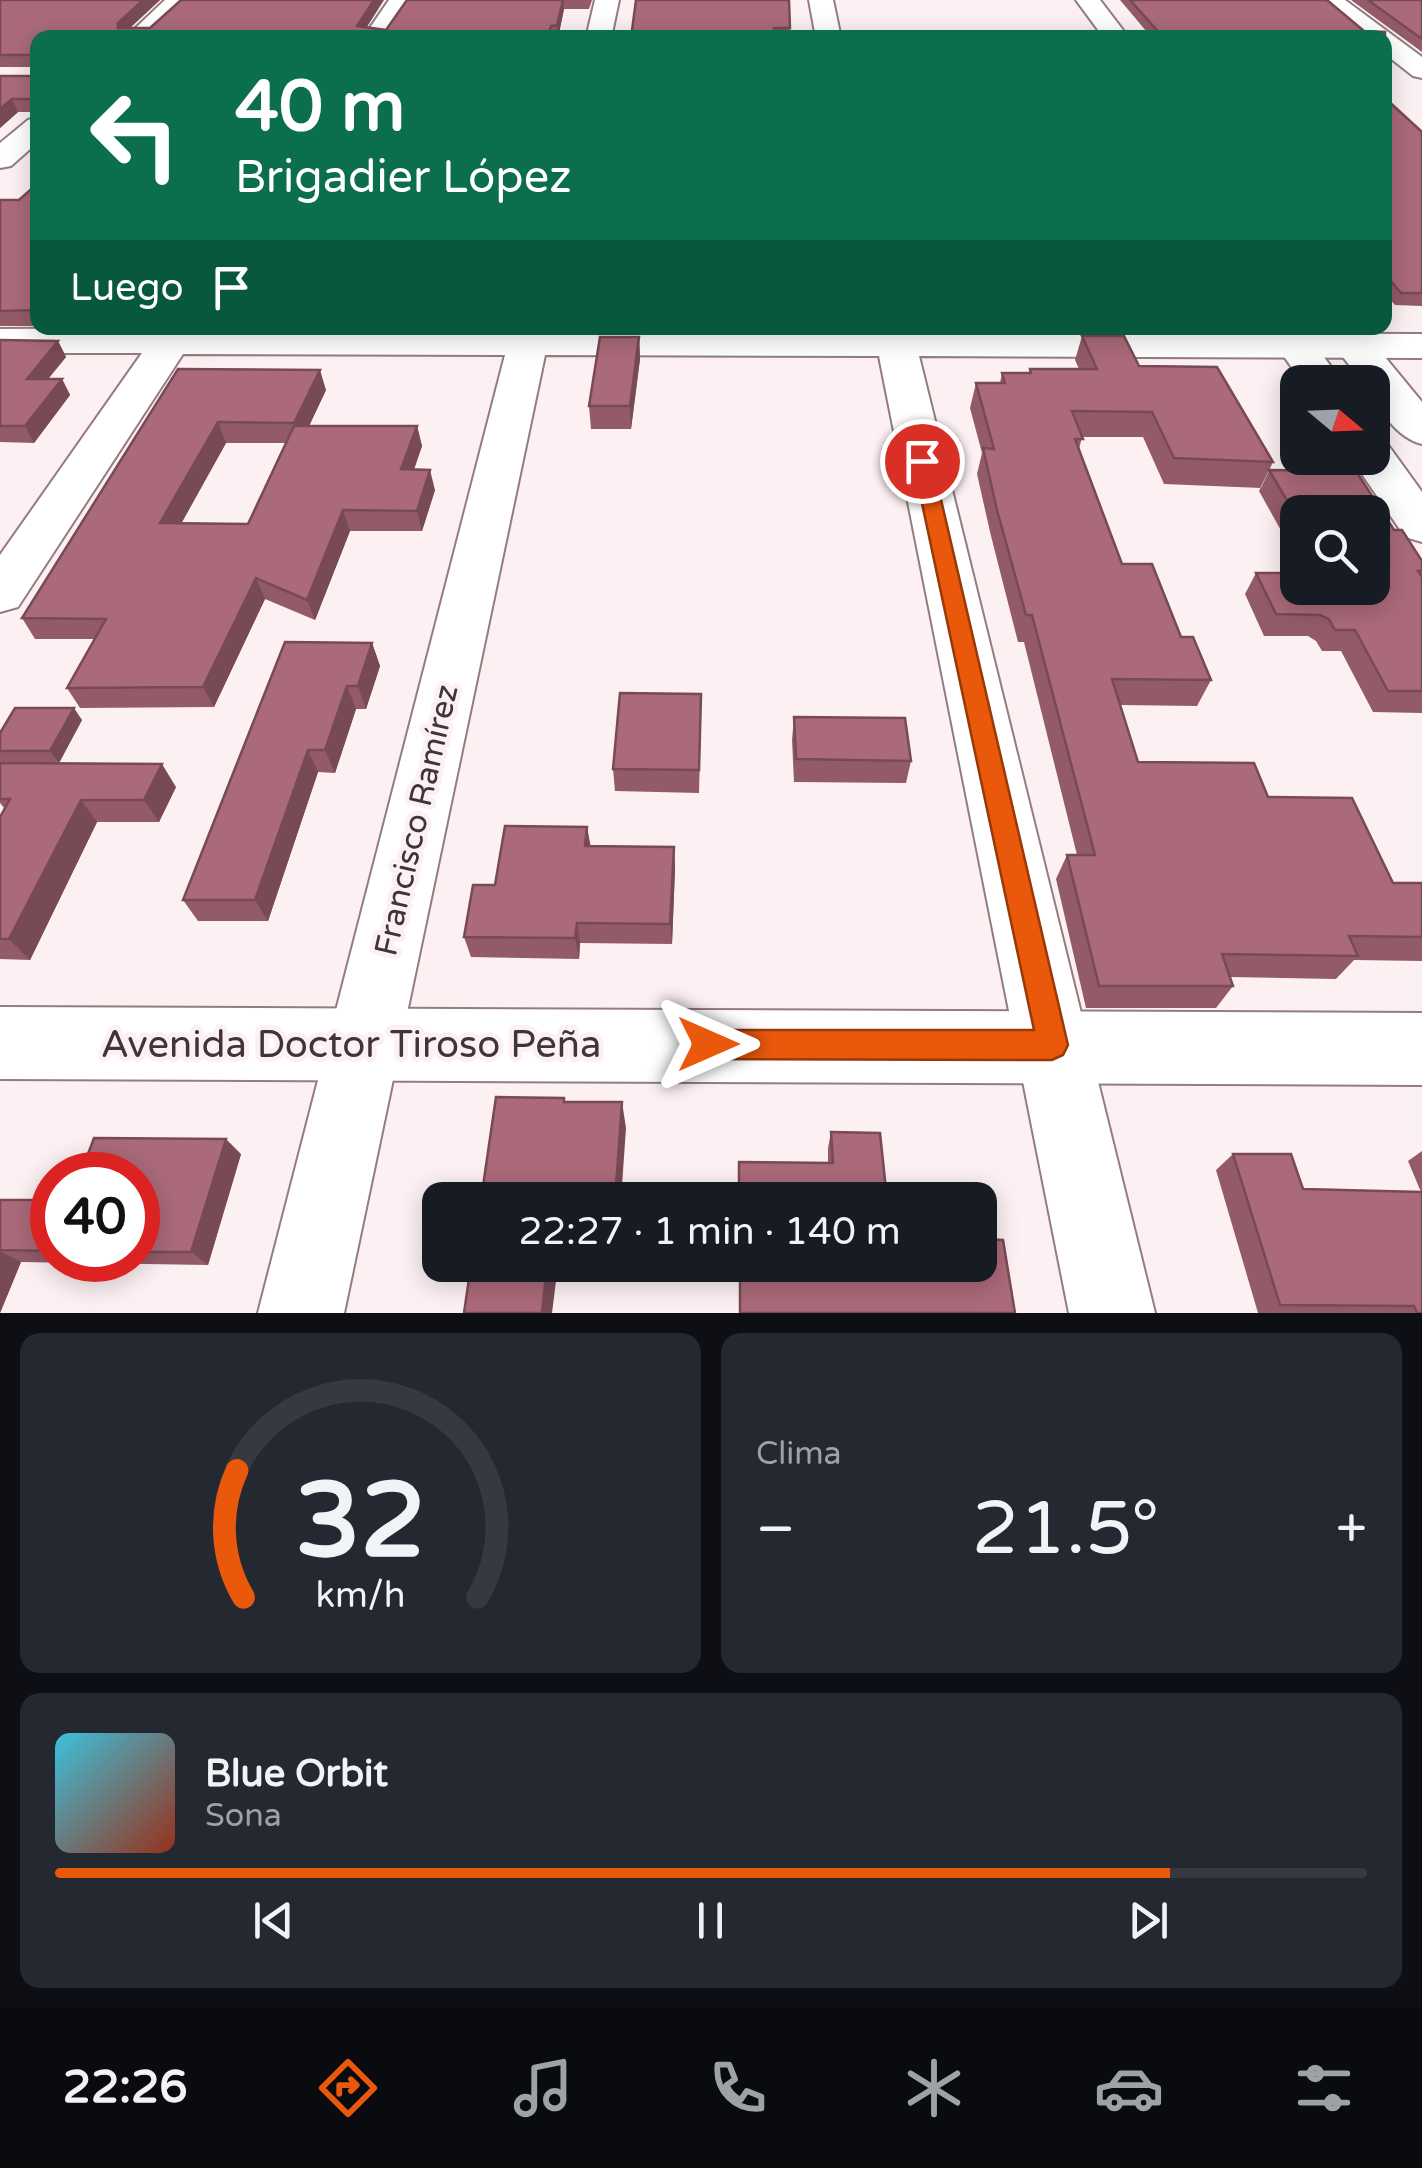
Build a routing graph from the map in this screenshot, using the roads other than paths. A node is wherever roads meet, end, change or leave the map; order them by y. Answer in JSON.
{"nodes":[{"id":1,"x":178,"y":0,"type":"edge"},
{"id":2,"x":400,"y":0,"type":"edge"},
{"id":3,"x":607,"y":0,"type":"edge"},
{"id":4,"x":820,"y":0,"type":"edge"},
{"id":5,"x":1088,"y":0,"type":"edge"},
{"id":6,"x":1330,"y":0,"type":"edge"},
{"id":7,"x":145,"y":30,"type":"edge"},
{"id":8,"x":380,"y":30,"type":"edge"},
{"id":9,"x":600,"y":30,"type":"edge"},
{"id":10,"x":827,"y":30,"type":"edge"},
{"id":11,"x":1111,"y":30,"type":"edge"},
{"id":12,"x":1369,"y":30,"type":"edge"},
{"id":13,"x":1392,"y":48,"type":"edge"},
{"id":14,"x":1422,"y":70,"type":"edge"},
{"id":15,"x":1392,"y":80,"type":"edge"},
{"id":16,"x":1422,"y":80,"type":"edge"},
{"id":17,"x":30,"y":133,"type":"edge"},
{"id":18,"x":0,"y":159,"type":"edge"},
{"id":19,"x":150,"y":335,"type":"edge"},
{"id":20,"x":174,"y":335,"type":"edge"},
{"id":21,"x":529,"y":335,"type":"edge"},
{"id":22,"x":895,"y":336,"type":"edge"},
{"id":23,"x":1290,"y":337,"type":"edge"},
{"id":24,"x":1348,"y":337,"type":"edge"},
{"id":25,"x":0,"y":341,"type":"edge"},
{"id":26,"x":1422,"y":346,"type":"edge"},
{"id":27,"x":1310,"y":365,"type":"edge"},
{"id":28,"x":1422,"y":432,"type":"edge"},
{"id":29,"x":1386,"y":475,"type":"edge"},
{"id":30,"x":1422,"y":526,"type":"edge"},
{"id":31,"x":0,"y":594,"type":"edge"},
{"id":32,"x":0,"y":1043,"type":"edge"},
{"id":33,"x":364,"y":1044,"type":"junction"},
{"id":34,"x":1052,"y":1045,"type":"junction"},
{"id":35,"x":1422,"y":1050,"type":"edge"},
{"id":36,"x":301,"y":1313,"type":"edge"},
{"id":37,"x":1112,"y":1313,"type":"edge"}],
"edges":[{"from":1,"to":7,"type":"street"},
{"from":2,"to":8,"type":"street"},
{"from":3,"to":9,"type":"street"},
{"from":4,"to":10,"type":"street"},
{"from":5,"to":11,"type":"street"},
{"from":6,"to":12,"type":"street"},
{"from":13,"to":14,"type":"street"},
{"from":15,"to":16,"type":"street"},
{"from":17,"to":18,"type":"street"},
{"from":19,"to":25,"type":"street"},
{"from":20,"to":31,"type":"street"},
{"from":21,"to":22,"type":"street"},
{"from":21,"to":33,"type":"street","name":"Francisco Ramírez"},
{"from":22,"to":23,"type":"street"},
{"from":22,"to":34,"type":"street"},
{"from":23,"to":24,"type":"street"},
{"from":23,"to":27,"type":"street"},
{"from":24,"to":26,"type":"street"},
{"from":24,"to":28,"type":"street"},
{"from":29,"to":30,"type":"street"},
{"from":32,"to":33,"type":"street","name":"Avenida Doctor Tiroso Peña"},
{"from":33,"to":34,"type":"street","name":"Avenida Doctor Tiroso Peña"},
{"from":33,"to":36,"type":"street","name":"Francisco Ramírez"},
{"from":34,"to":35,"type":"street","name":"Avenida Doctor Tiroso Peña"},
{"from":34,"to":37,"type":"street"}]}
